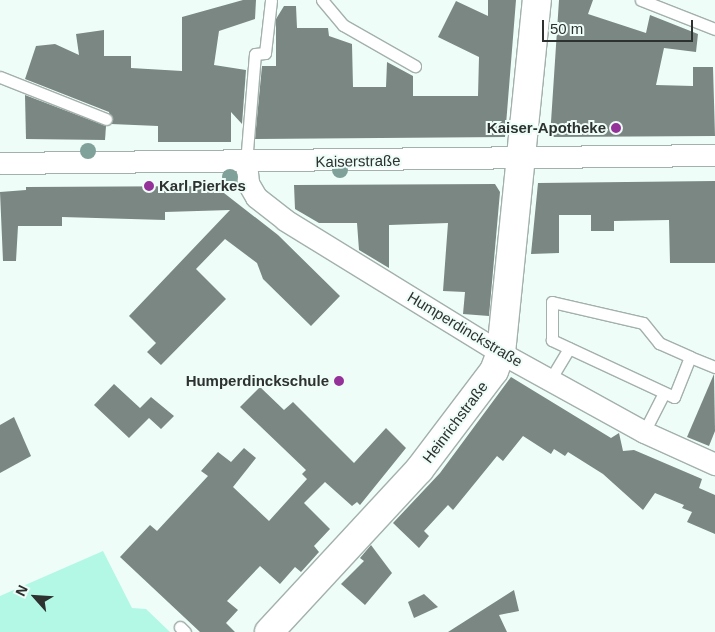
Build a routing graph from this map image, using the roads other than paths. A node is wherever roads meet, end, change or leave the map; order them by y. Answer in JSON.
{"nodes":[{"id":1,"x":271,"y":0,"type":"edge"},
{"id":2,"x":322,"y":0,"type":"edge"},
{"id":3,"x":537,"y":0,"type":"edge"},
{"id":4,"x":641,"y":0,"type":"edge"},
{"id":5,"x":715,"y":29,"type":"edge"},
{"id":6,"x":415,"y":66,"type":"dead end"},
{"id":7,"x":0,"y":77,"type":"edge"},
{"id":8,"x":106,"y":119,"type":"dead end"},
{"id":9,"x":715,"y":155,"type":"edge"},
{"id":10,"x":524,"y":158,"type":"junction"},
{"id":11,"x":0,"y":163,"type":"edge"},
{"id":12,"x":246,"y":163,"type":"junction"},
{"id":13,"x":569,"y":348,"type":"junction"},
{"id":14,"x":502,"y":353,"type":"junction"},
{"id":15,"x":690,"y":357,"type":"junction"},
{"id":16,"x":715,"y":367,"type":"edge"},
{"id":17,"x":550,"y":380,"type":"junction"},
{"id":18,"x":664,"y":393,"type":"junction"},
{"id":19,"x":644,"y":432,"type":"junction"},
{"id":20,"x":715,"y":464,"type":"edge"},
{"id":21,"x":268,"y":632,"type":"edge"}],
"edges":[{"from":1,"to":12,"type":"lane"},
{"from":2,"to":6,"type":"lane"},
{"from":3,"to":10,"type":"main road","name":"Heinrichstraße"},
{"from":4,"to":5,"type":"lane"},
{"from":7,"to":8,"type":"lane"},
{"from":9,"to":10,"type":"street","name":"Kaiserstraße"},
{"from":10,"to":12,"type":"street","name":"Kaiserstraße"},
{"from":10,"to":14,"type":"main road","name":"Heinrichstraße"},
{"from":11,"to":12,"type":"street","name":"Kaiserstraße"},
{"from":12,"to":14,"type":"street","name":"Humperdinckstraße"},
{"from":13,"to":15,"type":"lane"},
{"from":13,"to":17,"type":"lane"},
{"from":13,"to":18,"type":"lane"},
{"from":14,"to":17,"type":"street","name":"Humperdinckstraße"},
{"from":14,"to":21,"type":"main road","name":"Heinrichstraße"},
{"from":15,"to":16,"type":"lane"},
{"from":15,"to":18,"type":"lane"},
{"from":17,"to":19,"type":"street","name":"Humperdinckstraße"},
{"from":18,"to":19,"type":"lane"},
{"from":19,"to":20,"type":"street","name":"Humperdinckstraße"}]}
